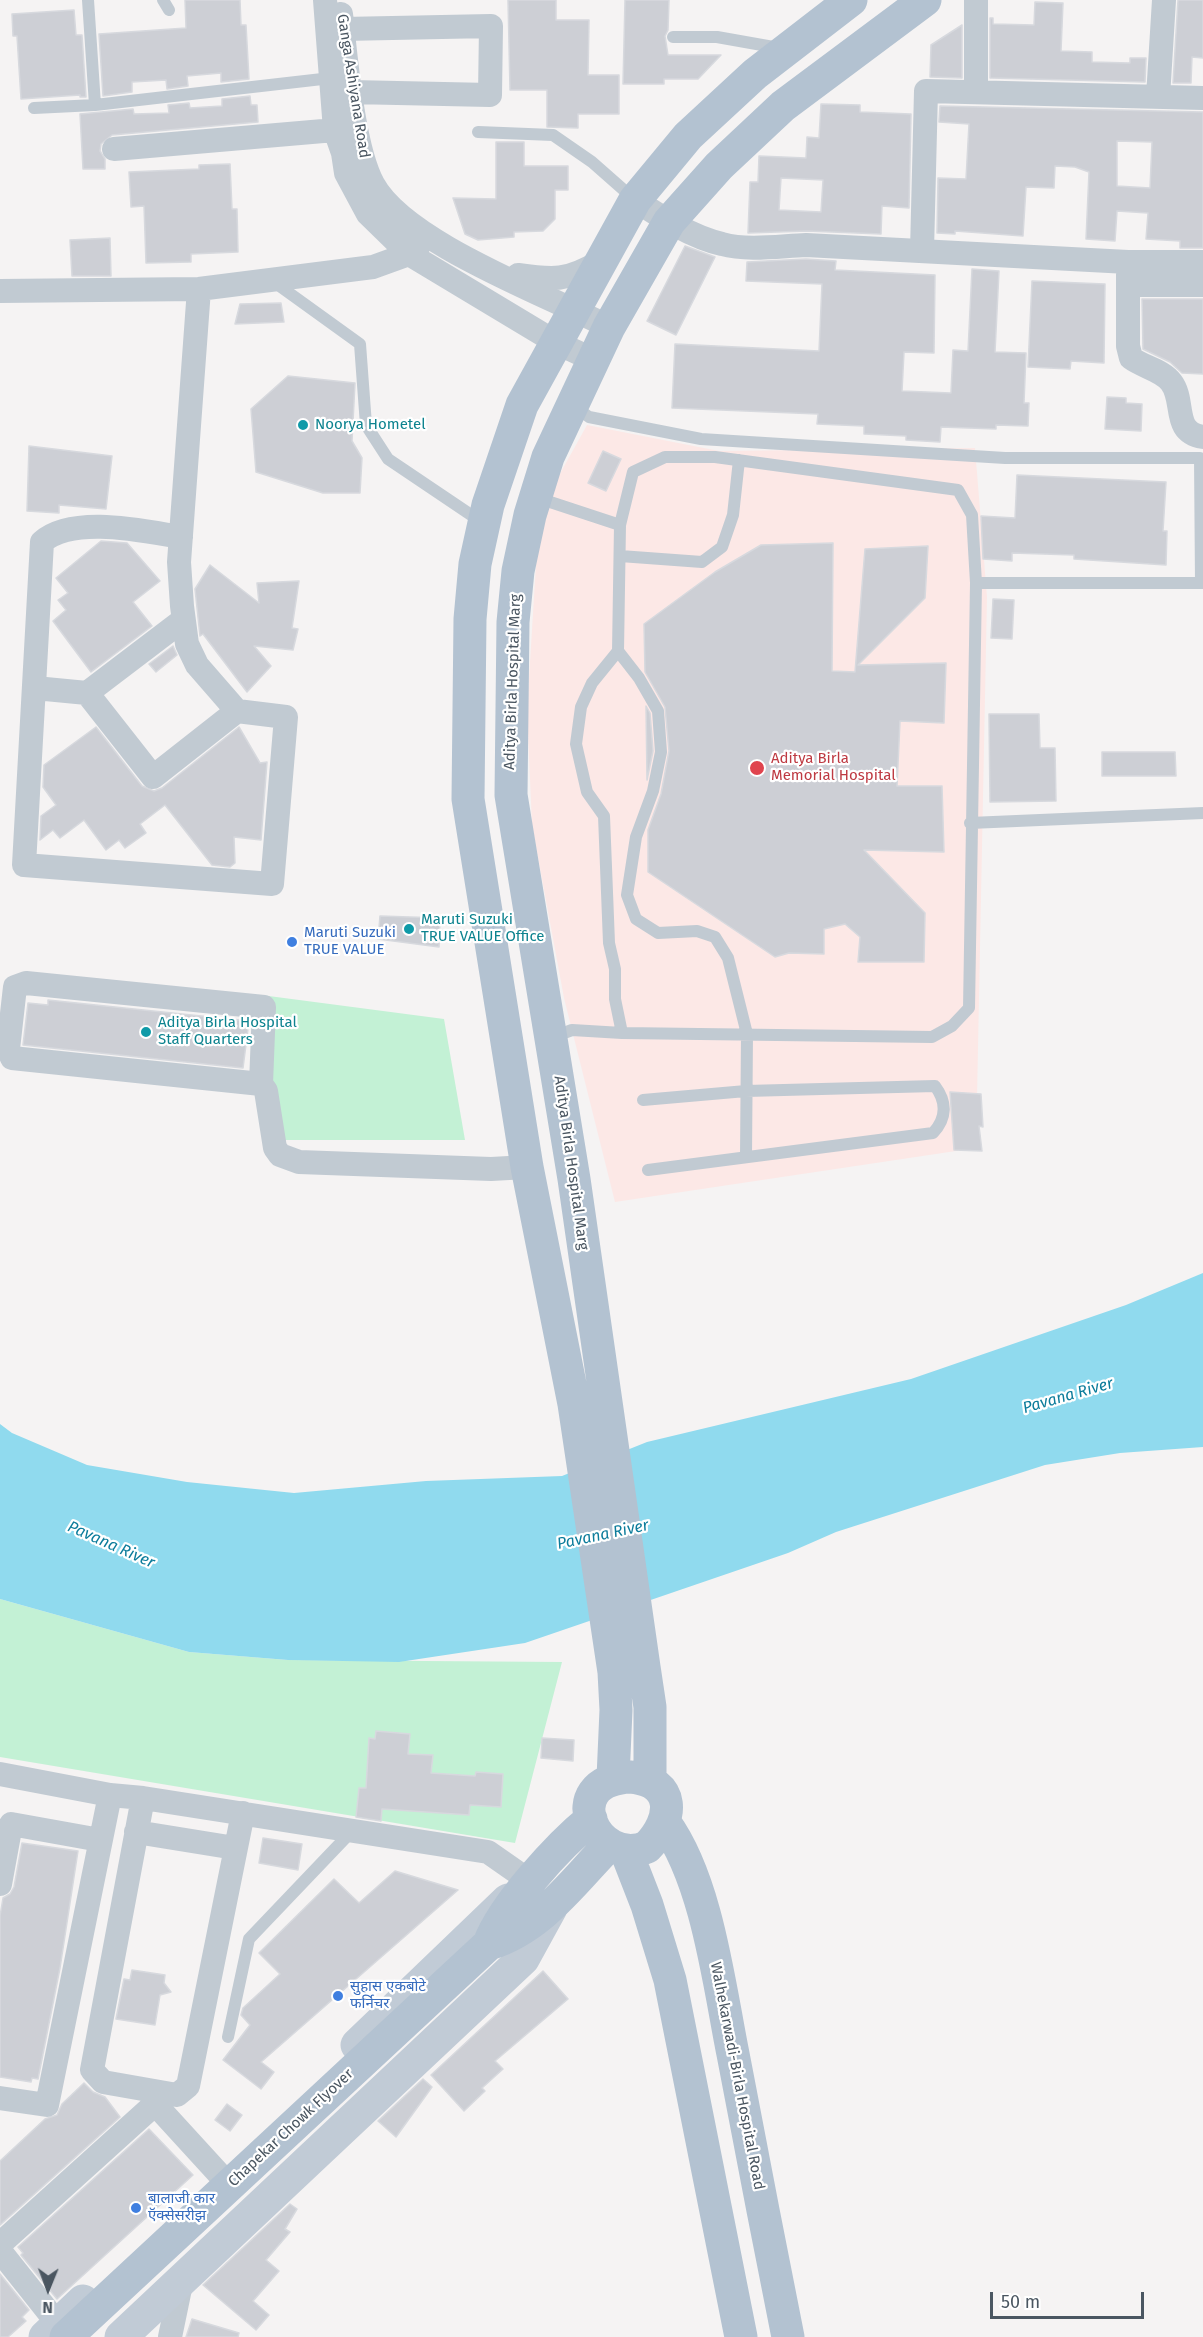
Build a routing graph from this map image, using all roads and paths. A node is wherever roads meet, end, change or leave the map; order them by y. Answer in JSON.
{"nodes":[{"id":1,"x":88,"y":0,"type":"edge"},
{"id":2,"x":325,"y":0,"type":"edge"},
{"id":3,"x":340,"y":0,"type":"edge"},
{"id":4,"x":851,"y":0,"type":"edge"},
{"id":5,"x":925,"y":0,"type":"edge"},
{"id":6,"x":976,"y":0,"type":"edge"},
{"id":7,"x":1164,"y":0,"type":"edge"},
{"id":8,"x":343,"y":29,"type":"junction"},
{"id":9,"x":673,"y":37,"type":"dead end"},
{"id":10,"x":786,"y":50,"type":"junction"},
{"id":11,"x":331,"y":78,"type":"junction"},
{"id":12,"x":351,"y":92,"type":"junction"},
{"id":13,"x":976,"y":92,"type":"junction"},
{"id":14,"x":1158,"y":97,"type":"junction"},
{"id":15,"x":1203,"y":98,"type":"edge"},
{"id":16,"x":95,"y":105,"type":"junction"},
{"id":17,"x":34,"y":108,"type":"dead end"},
{"id":18,"x":335,"y":130,"type":"junction"},
{"id":19,"x":478,"y":132,"type":"dead end"},
{"id":20,"x":114,"y":149,"type":"dead end"},
{"id":21,"x":635,"y":200,"type":"junction"},
{"id":22,"x":669,"y":222,"type":"junction"},
{"id":23,"x":429,"y":236,"type":"junction"},
{"id":24,"x":922,"y":251,"type":"junction"},
{"id":25,"x":409,"y":255,"type":"junction"},
{"id":26,"x":599,"y":262,"type":"junction"},
{"id":27,"x":1203,"y":262,"type":"edge"},
{"id":28,"x":495,"y":271,"type":"junction"},
{"id":29,"x":1128,"y":274,"type":"junction"},
{"id":30,"x":272,"y":280,"type":"junction"},
{"id":31,"x":1203,"y":285,"type":"edge"},
{"id":32,"x":199,"y":290,"type":"junction"},
{"id":33,"x":0,"y":291,"type":"edge"},
{"id":34,"x":573,"y":308,"type":"junction"},
{"id":35,"x":609,"y":327,"type":"junction"},
{"id":36,"x":558,"y":342,"type":"junction"},
{"id":37,"x":594,"y":360,"type":"junction"},
{"id":38,"x":571,"y":404,"type":"junction"},
{"id":39,"x":1203,"y":437,"type":"edge"},
{"id":40,"x":739,"y":460,"type":"junction"},
{"id":41,"x":1202,"y":467,"type":"edge"},
{"id":42,"x":535,"y":497,"type":"junction"},
{"id":43,"x":484,"y":523,"type":"junction"},
{"id":44,"x":620,"y":525,"type":"junction"},
{"id":45,"x":181,"y":537,"type":"junction"},
{"id":46,"x":620,"y":556,"type":"junction"},
{"id":47,"x":976,"y":583,"type":"junction"},
{"id":48,"x":1202,"y":583,"type":"edge"},
{"id":49,"x":183,"y":620,"type":"junction"},
{"id":50,"x":618,"y":651,"type":"junction"},
{"id":51,"x":35,"y":687,"type":"junction"},
{"id":52,"x":87,"y":693,"type":"junction"},
{"id":53,"x":237,"y":711,"type":"junction"},
{"id":54,"x":1203,"y":813,"type":"edge"},
{"id":55,"x":970,"y":823,"type":"junction"},
{"id":56,"x":622,"y":1033,"type":"junction"},
{"id":57,"x":747,"y":1034,"type":"junction"},
{"id":58,"x":552,"y":1037,"type":"junction"},
{"id":59,"x":261,"y":1084,"type":"junction"},
{"id":60,"x":746,"y":1091,"type":"junction"},
{"id":61,"x":643,"y":1100,"type":"dead end"},
{"id":62,"x":746,"y":1156,"type":"junction"},
{"id":63,"x":527,"y":1167,"type":"junction"},
{"id":64,"x":648,"y":1170,"type":"dead end"},
{"id":65,"x":600,"y":1365,"type":"junction"},
{"id":66,"x":567,"y":1369,"type":"junction"},
{"id":67,"x":589,"y":1402,"type":"junction"},
{"id":68,"x":629,"y":1670,"type":"junction"},
{"id":69,"x":0,"y":1774,"type":"edge"},
{"id":70,"x":613,"y":1778,"type":"junction"},
{"id":71,"x":650,"y":1780,"type":"junction"},
{"id":72,"x":110,"y":1795,"type":"junction"},
{"id":73,"x":143,"y":1798,"type":"junction"},
{"id":74,"x":243,"y":1813,"type":"junction"},
{"id":75,"x":665,"y":1823,"type":"junction"},
{"id":76,"x":352,"y":1831,"type":"junction"},
{"id":77,"x":136,"y":1832,"type":"junction"},
{"id":78,"x":608,"y":1838,"type":"junction"},
{"id":79,"x":100,"y":1839,"type":"junction"},
{"id":80,"x":235,"y":1848,"type":"junction"},
{"id":81,"x":0,"y":1884,"type":"edge"},
{"id":82,"x":527,"y":1887,"type":"junction"},
{"id":83,"x":551,"y":1908,"type":"junction"},
{"id":84,"x":489,"y":1944,"type":"junction"},
{"id":85,"x":228,"y":2037,"type":"dead end"},
{"id":86,"x":0,"y":2098,"type":"edge"},
{"id":87,"x":219,"y":2174,"type":"junction"},
{"id":88,"x":0,"y":2244,"type":"edge"},
{"id":89,"x":0,"y":2252,"type":"edge"},
{"id":90,"x":182,"y":2280,"type":"junction"},
{"id":91,"x":56,"y":2333,"type":"edge"},
{"id":92,"x":120,"y":2337,"type":"edge"},
{"id":93,"x":170,"y":2337,"type":"edge"},
{"id":94,"x":741,"y":2337,"type":"edge"},
{"id":95,"x":788,"y":2337,"type":"edge"}],
"edges":[{"from":1,"to":16,"type":"lane"},
{"from":2,"to":11,"type":"street"},
{"from":3,"to":8,"type":"street","name":"Ganga Ashiyana Road"},
{"from":4,"to":10,"type":"main road"},
{"from":5,"to":22,"type":"main road","name":"Aditya Birla Hospital Marg"},
{"from":6,"to":13,"type":"street"},
{"from":7,"to":14,"type":"street"},
{"from":8,"to":12,"type":"street","name":"Ganga Ashiyana Road"},
{"from":8,"to":12,"type":"street"},
{"from":9,"to":10,"type":"lane"},
{"from":10,"to":21,"type":"main road"},
{"from":11,"to":16,"type":"lane"},
{"from":11,"to":18,"type":"street"},
{"from":12,"to":23,"type":"street","name":"Ganga Ashiyana Road"},
{"from":13,"to":14,"type":"street"},
{"from":13,"to":24,"type":"street"},
{"from":14,"to":15,"type":"street"},
{"from":16,"to":17,"type":"lane"},
{"from":18,"to":20,"type":"street"},
{"from":18,"to":25,"type":"street"},
{"from":19,"to":21,"type":"lane"},
{"from":21,"to":22,"type":"street"},
{"from":21,"to":26,"type":"main road"},
{"from":22,"to":24,"type":"street"},
{"from":22,"to":35,"type":"main road","name":"Aditya Birla Hospital Marg"},
{"from":23,"to":25,"type":"street"},
{"from":23,"to":28,"type":"street","name":"Ganga Ashiyana Road"},
{"from":24,"to":29,"type":"street"},
{"from":25,"to":30,"type":"street"},
{"from":25,"to":36,"type":"street"},
{"from":26,"to":28,"type":"street"},
{"from":26,"to":34,"type":"main road"},
{"from":27,"to":29,"type":"street"},
{"from":28,"to":34,"type":"street","name":"Ganga Ashiyana Road"},
{"from":29,"to":31,"type":"street"},
{"from":29,"to":39,"type":"street"},
{"from":30,"to":32,"type":"street"},
{"from":30,"to":43,"type":"lane"},
{"from":32,"to":33,"type":"street"},
{"from":32,"to":45,"type":"street"},
{"from":34,"to":35,"type":"street","name":"Ganga Ashiyana Road"},
{"from":34,"to":36,"type":"main road"},
{"from":35,"to":37,"type":"main road","name":"Aditya Birla Hospital Marg"},
{"from":36,"to":37,"type":"street"},
{"from":36,"to":43,"type":"main road"},
{"from":37,"to":38,"type":"main road","name":"Aditya Birla Hospital Marg"},
{"from":38,"to":41,"type":"lane"},
{"from":38,"to":42,"type":"main road","name":"Aditya Birla Hospital Marg"},
{"from":40,"to":44,"type":"lane"},
{"from":40,"to":46,"type":"lane"},
{"from":40,"to":47,"type":"lane"},
{"from":41,"to":48,"type":"lane"},
{"from":42,"to":44,"type":"lane"},
{"from":42,"to":58,"type":"main road","name":"Aditya Birla Hospital Marg"},
{"from":43,"to":63,"type":"main road"},
{"from":44,"to":46,"type":"lane"},
{"from":45,"to":49,"type":"street"},
{"from":45,"to":51,"type":"street"},
{"from":46,"to":50,"type":"lane"},
{"from":47,"to":48,"type":"lane"},
{"from":47,"to":55,"type":"lane"},
{"from":49,"to":52,"type":"street"},
{"from":49,"to":53,"type":"street"},
{"from":50,"to":56,"type":"lane"},
{"from":50,"to":57,"type":"lane"},
{"from":51,"to":52,"type":"street"},
{"from":51,"to":53,"type":"street"},
{"from":52,"to":53,"type":"street"},
{"from":54,"to":55,"type":"lane"},
{"from":55,"to":57,"type":"lane"},
{"from":56,"to":57,"type":"lane"},
{"from":56,"to":58,"type":"lane"},
{"from":57,"to":60,"type":"lane"},
{"from":58,"to":65,"type":"main road","name":"Aditya Birla Hospital Marg"},
{"from":59,"to":59,"type":"street"},
{"from":59,"to":63,"type":"street"},
{"from":60,"to":61,"type":"lane"},
{"from":60,"to":62,"type":"lane"},
{"from":60,"to":62,"type":"lane"},
{"from":62,"to":64,"type":"lane"},
{"from":63,"to":66,"type":"main road"},
{"from":65,"to":66,"type":"main road"},
{"from":65,"to":67,"type":"main road","name":"Aditya Birla Hospital Marg"},
{"from":66,"to":67,"type":"main road"},
{"from":67,"to":68,"type":"main road"},
{"from":68,"to":70,"type":"main road"},
{"from":68,"to":71,"type":"main road"},
{"from":69,"to":72,"type":"street"},
{"from":70,"to":71,"type":"main road"},
{"from":70,"to":78,"type":"main road"},
{"from":71,"to":75,"type":"main road"},
{"from":72,"to":73,"type":"street"},
{"from":72,"to":79,"type":"street"},
{"from":73,"to":74,"type":"street"},
{"from":73,"to":77,"type":"street"},
{"from":74,"to":76,"type":"street"},
{"from":74,"to":80,"type":"street"},
{"from":75,"to":78,"type":"main road"},
{"from":75,"to":95,"type":"main road","name":"Walhekarwadi-Birla Hospital Road"},
{"from":76,"to":82,"type":"street"},
{"from":76,"to":85,"type":"lane"},
{"from":77,"to":80,"type":"street"},
{"from":77,"to":80,"type":"street"},
{"from":78,"to":82,"type":"main road","name":"Chapekar Chowk Flyover"},
{"from":78,"to":83,"type":"main road","name":"Chapekar Chowk Flyover"},
{"from":78,"to":94,"type":"main road"},
{"from":79,"to":81,"type":"street"},
{"from":79,"to":86,"type":"street"},
{"from":82,"to":84,"type":"main road","name":"Chapekar Chowk Flyover"},
{"from":82,"to":87,"type":"main road"},
{"from":83,"to":84,"type":"main road","name":"Chapekar Chowk Flyover"},
{"from":83,"to":90,"type":"main road"},
{"from":84,"to":91,"type":"main road","name":"Chapekar Chowk Flyover"},
{"from":87,"to":88,"type":"street"},
{"from":87,"to":91,"type":"main road"},
{"from":89,"to":91,"type":"street"},
{"from":90,"to":92,"type":"main road"},
{"from":90,"to":93,"type":"street"}]}
